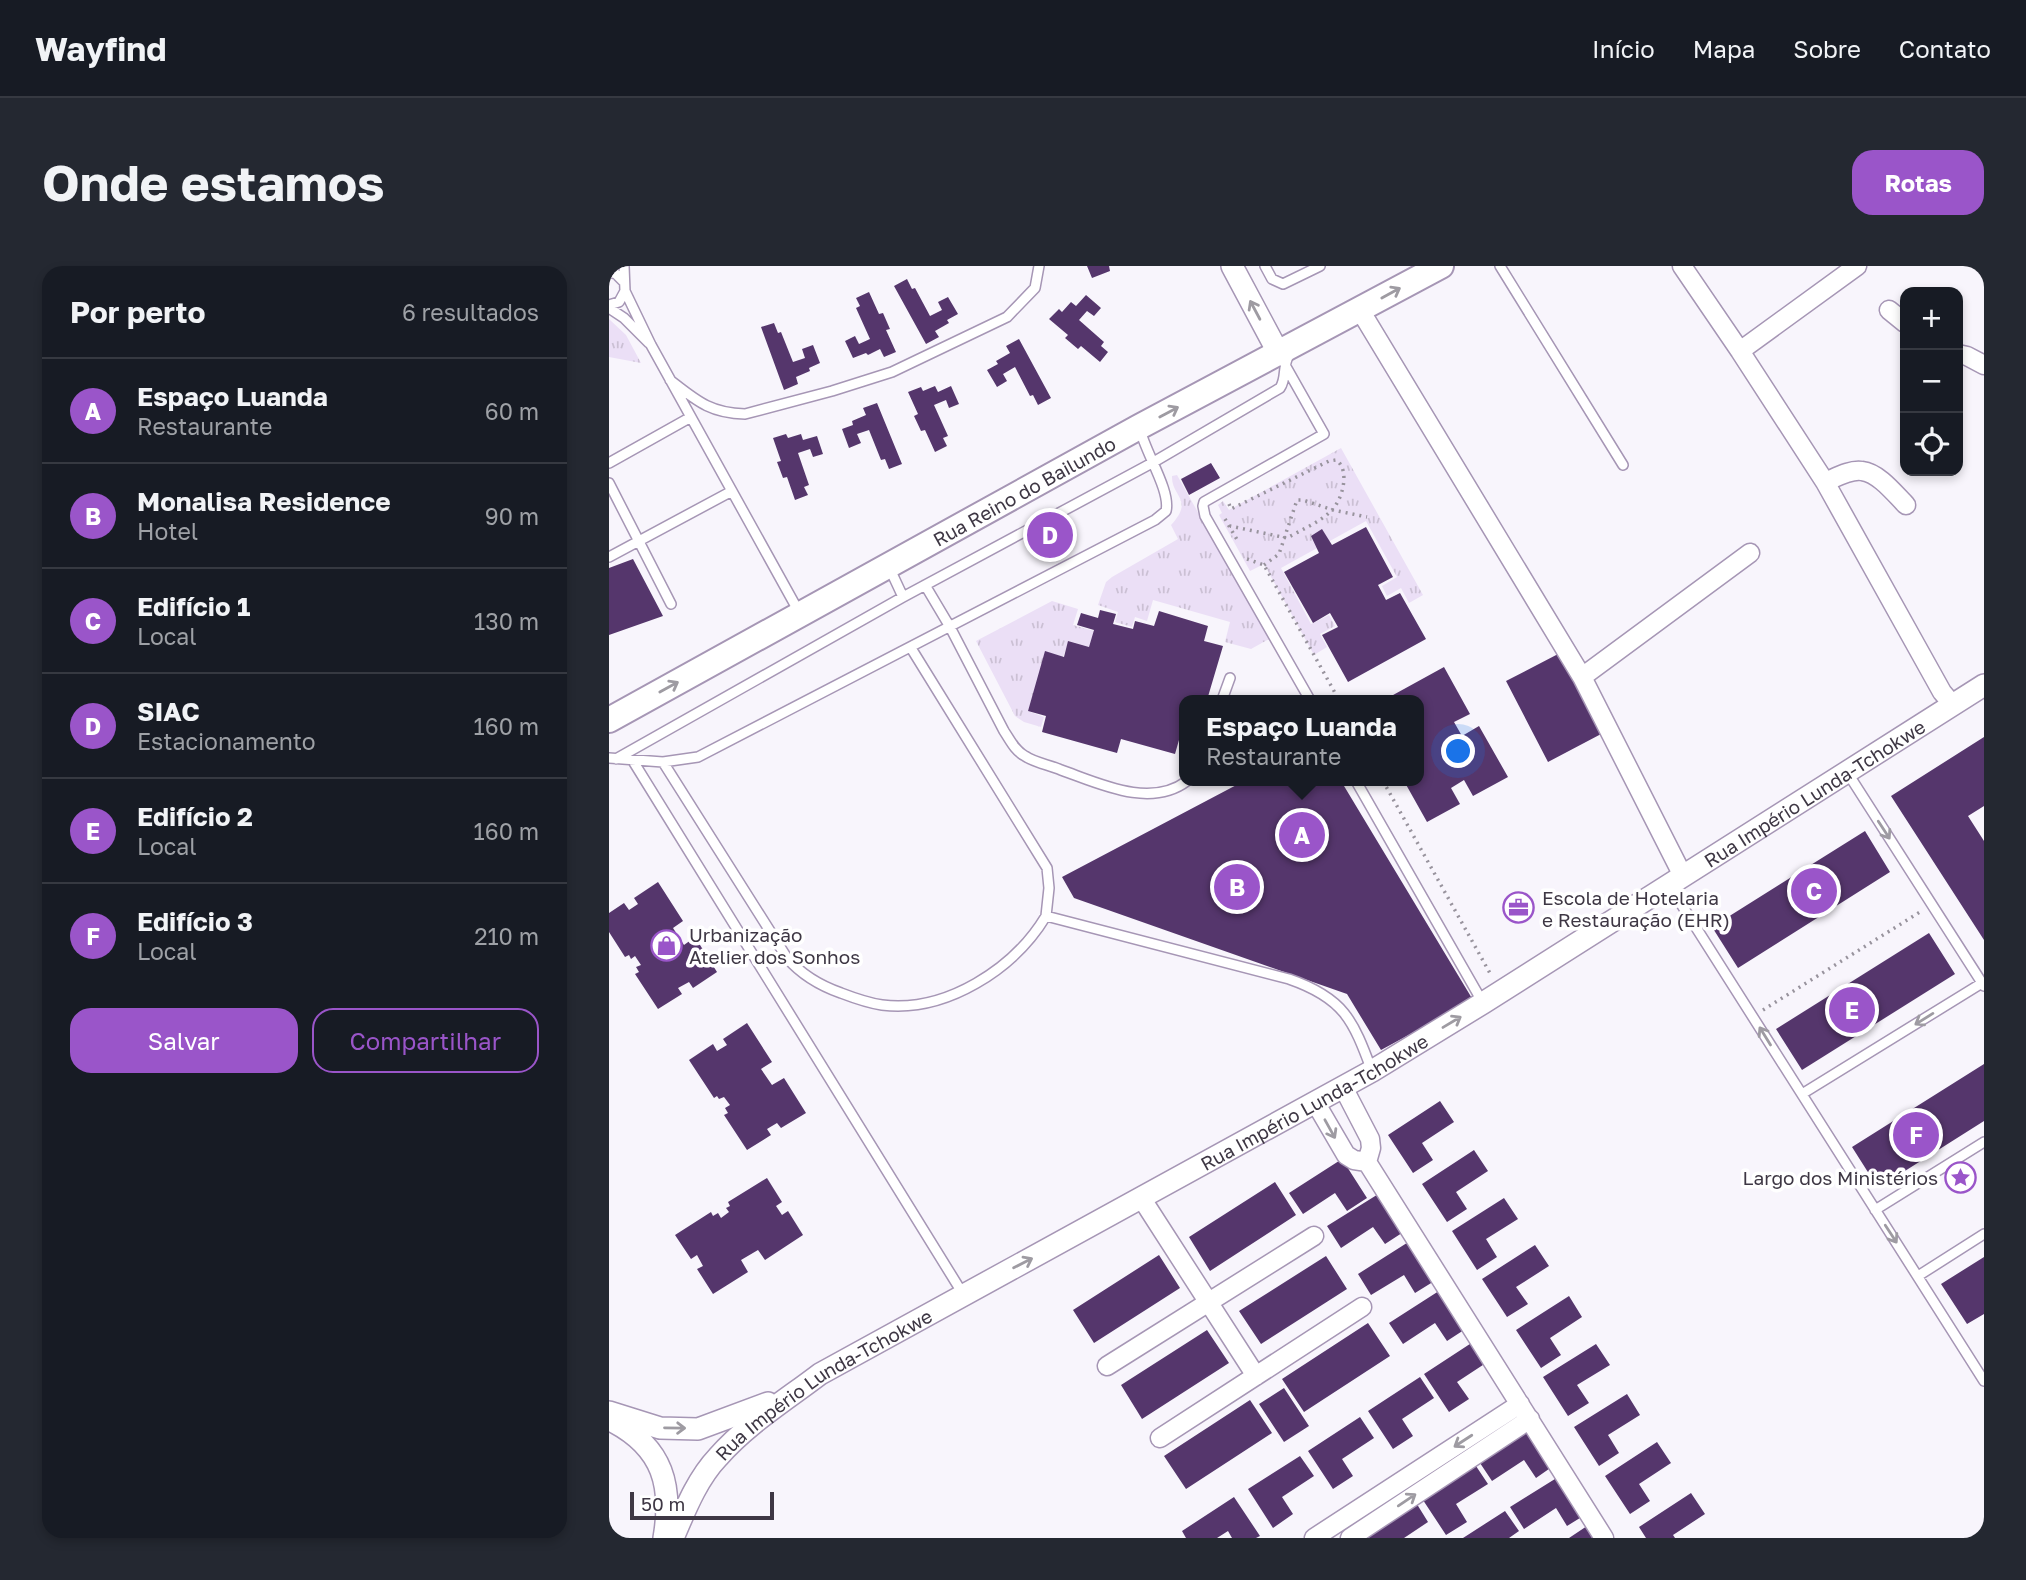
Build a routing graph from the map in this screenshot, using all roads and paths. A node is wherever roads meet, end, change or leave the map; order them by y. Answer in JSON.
{"nodes":[{"id":1,"x":624,"y":266,"type":"edge"},
{"id":2,"x":1039,"y":266,"type":"edge"},
{"id":3,"x":1232,"y":266,"type":"edge"},
{"id":4,"x":1265,"y":266,"type":"edge"},
{"id":5,"x":1320,"y":266,"type":"edge"},
{"id":6,"x":1441,"y":266,"type":"edge"},
{"id":7,"x":1500,"y":266,"type":"edge"},
{"id":8,"x":1682,"y":266,"type":"edge"},
{"id":9,"x":1857,"y":266,"type":"edge"},
{"id":10,"x":609,"y":272,"type":"edge"},
{"id":11,"x":625,"y":287,"type":"junction"},
{"id":12,"x":609,"y":306,"type":"edge"},
{"id":13,"x":1360,"y":310,"type":"junction"},
{"id":14,"x":1889,"y":310,"type":"dead end"},
{"id":15,"x":1900,"y":319,"type":"edge"},
{"id":16,"x":651,"y":345,"type":"junction"},
{"id":17,"x":1740,"y":351,"type":"junction"},
{"id":18,"x":1286,"y":354,"type":"junction"},
{"id":19,"x":1963,"y":355,"type":"edge"},
{"id":20,"x":1984,"y":365,"type":"edge"},
{"id":21,"x":670,"y":380,"type":"junction"},
{"id":22,"x":691,"y":417,"type":"junction"},
{"id":23,"x":1139,"y":427,"type":"junction"},
{"id":24,"x":609,"y":463,"type":"edge"},
{"id":25,"x":1151,"y":463,"type":"junction"},
{"id":26,"x":1623,"y":465,"type":"dead end"},
{"id":27,"x":1825,"y":482,"type":"junction"},
{"id":28,"x":609,"y":483,"type":"edge"},
{"id":29,"x":732,"y":491,"type":"junction"},
{"id":30,"x":1226,"y":499,"type":"dead end"},
{"id":31,"x":1906,"y":505,"type":"dead end"},
{"id":32,"x":1333,"y":510,"type":"junction"},
{"id":33,"x":1222,"y":516,"type":"dead end"},
{"id":34,"x":1367,"y":517,"type":"dead end"},
{"id":35,"x":1230,"y":526,"type":"junction"},
{"id":36,"x":1287,"y":538,"type":"junction"},
{"id":37,"x":639,"y":541,"type":"junction"},
{"id":38,"x":1750,"y":553,"type":"dead end"},
{"id":39,"x":609,"y":556,"type":"edge"},
{"id":40,"x":889,"y":565,"type":"junction"},
{"id":41,"x":1264,"y":565,"type":"junction"},
{"id":42,"x":925,"y":585,"type":"junction"},
{"id":43,"x":903,"y":597,"type":"junction"},
{"id":44,"x":671,"y":604,"type":"dead end"},
{"id":45,"x":800,"y":614,"type":"junction"},
{"id":46,"x":950,"y":627,"type":"junction"},
{"id":47,"x":911,"y":648,"type":"junction"},
{"id":48,"x":1582,"y":677,"type":"junction"},
{"id":49,"x":1230,"y":678,"type":"dead end"},
{"id":50,"x":1984,"y":685,"type":"edge"},
{"id":51,"x":1224,"y":695,"type":"edge"},
{"id":52,"x":1307,"y":695,"type":"edge"},
{"id":53,"x":1336,"y":695,"type":"edge"},
{"id":54,"x":1953,"y":705,"type":"junction"},
{"id":55,"x":609,"y":720,"type":"edge"},
{"id":56,"x":612,"y":759,"type":"edge"},
{"id":57,"x":633,"y":761,"type":"junction"},
{"id":58,"x":663,"y":762,"type":"junction"},
{"id":59,"x":1847,"y":772,"type":"junction"},
{"id":60,"x":1179,"y":785,"type":"edge"},
{"id":61,"x":1359,"y":786,"type":"edge"},
{"id":62,"x":1386,"y":786,"type":"edge"},
{"id":63,"x":1676,"y":881,"type":"junction"},
{"id":64,"x":1046,"y":916,"type":"junction"},
{"id":65,"x":1907,"y":920,"type":"dead end"},
{"id":66,"x":1983,"y":985,"type":"edge"},
{"id":67,"x":1492,"y":998,"type":"junction"},
{"id":68,"x":1773,"y":1004,"type":"dead end"},
{"id":69,"x":1373,"y":1071,"type":"junction"},
{"id":70,"x":1343,"y":1087,"type":"junction"},
{"id":71,"x":1802,"y":1094,"type":"junction"},
{"id":72,"x":1315,"y":1102,"type":"junction"},
{"id":73,"x":1984,"y":1142,"type":"edge"},
{"id":74,"x":1367,"y":1162,"type":"junction"},
{"id":75,"x":1142,"y":1199,"type":"junction"},
{"id":76,"x":1875,"y":1210,"type":"junction"},
{"id":77,"x":1984,"y":1234,"type":"edge"},
{"id":78,"x":1314,"y":1236,"type":"dead end"},
{"id":79,"x":1918,"y":1276,"type":"junction"},
{"id":80,"x":963,"y":1294,"type":"junction"},
{"id":81,"x":1209,"y":1303,"type":"junction"},
{"id":82,"x":1362,"y":1307,"type":"dead end"},
{"id":83,"x":1107,"y":1366,"type":"dead end"},
{"id":84,"x":820,"y":1374,"type":"junction"},
{"id":85,"x":1257,"y":1376,"type":"junction"},
{"id":86,"x":1984,"y":1381,"type":"edge"},
{"id":87,"x":609,"y":1412,"type":"edge"},
{"id":88,"x":1525,"y":1412,"type":"junction"},
{"id":89,"x":609,"y":1419,"type":"edge"},
{"id":90,"x":1160,"y":1438,"type":"dead end"},
{"id":91,"x":664,"y":1538,"type":"edge"},
{"id":92,"x":673,"y":1538,"type":"edge"},
{"id":93,"x":1314,"y":1538,"type":"edge"},
{"id":94,"x":1350,"y":1538,"type":"edge"},
{"id":95,"x":1604,"y":1538,"type":"edge"}],
"edges":[{"from":1,"to":11,"type":"lane"},
{"from":2,"to":21,"type":"lane"},
{"from":18,"to":3,"type":"street","one_way":true},
{"from":4,"to":5,"type":"lane"},
{"from":13,"to":6,"type":"main road","name":"Rua Reino do Bailundo","one_way":true},
{"from":7,"to":26,"type":"lane"},
{"from":8,"to":17,"type":"street"},
{"from":9,"to":17,"type":"street"},
{"from":10,"to":11,"type":"lane"},
{"from":11,"to":12,"type":"lane"},
{"from":11,"to":16,"type":"lane"},
{"from":12,"to":16,"type":"lane"},
{"from":13,"to":18,"type":"main road","name":"Rua Reino do Bailundo"},
{"from":13,"to":48,"type":"street"},
{"from":14,"to":15,"type":"street"},
{"from":16,"to":21,"type":"lane"},
{"from":17,"to":27,"type":"street"},
{"from":23,"to":18,"type":"main road","name":"Rua Reino do Bailundo","one_way":true},
{"from":18,"to":25,"type":"lane"},
{"from":18,"to":52,"type":"lane"},
{"from":19,"to":20,"type":"street"},
{"from":21,"to":22,"type":"lane"},
{"from":22,"to":24,"type":"lane"},
{"from":22,"to":29,"type":"lane"},
{"from":23,"to":25,"type":"lane"},
{"from":23,"to":40,"type":"main road","name":"Rua Reino do Bailundo"},
{"from":25,"to":42,"type":"lane"},
{"from":25,"to":46,"type":"lane"},
{"from":27,"to":31,"type":"street"},
{"from":27,"to":54,"type":"street"},
{"from":28,"to":37,"type":"lane"},
{"from":29,"to":37,"type":"lane"},
{"from":29,"to":45,"type":"lane"},
{"from":30,"to":32,"type":"path"},
{"from":32,"to":34,"type":"path"},
{"from":32,"to":36,"type":"path"},
{"from":32,"to":36,"type":"path"},
{"from":33,"to":35,"type":"path"},
{"from":35,"to":36,"type":"path"},
{"from":35,"to":41,"type":"path"},
{"from":36,"to":41,"type":"path"},
{"from":37,"to":39,"type":"lane"},
{"from":37,"to":44,"type":"lane"},
{"from":38,"to":48,"type":"street"},
{"from":40,"to":43,"type":"lane"},
{"from":40,"to":45,"type":"main road","name":"Rua Reino do Bailundo"},
{"from":41,"to":53,"type":"path"},
{"from":42,"to":43,"type":"lane"},
{"from":42,"to":46,"type":"lane"},
{"from":43,"to":56,"type":"lane"},
{"from":55,"to":45,"type":"main road","name":"Rua Reino do Bailundo","one_way":true},
{"from":46,"to":47,"type":"lane"},
{"from":46,"to":60,"type":"lane"},
{"from":47,"to":58,"type":"lane"},
{"from":47,"to":64,"type":"lane"},
{"from":48,"to":63,"type":"street"},
{"from":49,"to":51,"type":"lane"},
{"from":50,"to":54,"type":"street","name":"Rua Império Lunda-Tchokwe"},
{"from":54,"to":59,"type":"street","name":"Rua Império Lunda-Tchokwe"},
{"from":56,"to":57,"type":"lane"},
{"from":57,"to":58,"type":"lane"},
{"from":57,"to":80,"type":"lane"},
{"from":58,"to":64,"type":"lane"},
{"from":59,"to":63,"type":"street","name":"Rua Império Lunda-Tchokwe"},
{"from":59,"to":66,"type":"lane","one_way":true},
{"from":61,"to":67,"type":"lane"},
{"from":62,"to":67,"type":"path"},
{"from":63,"to":67,"type":"street","name":"Rua Império Lunda-Tchokwe"},
{"from":71,"to":63,"type":"lane","one_way":true},
{"from":64,"to":69,"type":"lane"},
{"from":65,"to":68,"type":"path"},
{"from":66,"to":71,"type":"lane","one_way":true},
{"from":69,"to":67,"type":"street","name":"Rua Império Lunda-Tchokwe","one_way":true},
{"from":69,"to":70,"type":"street","name":"Rua Império Lunda-Tchokwe"},
{"from":70,"to":72,"type":"street","name":"Rua Império Lunda-Tchokwe"},
{"from":70,"to":74,"type":"street"},
{"from":71,"to":76,"type":"lane"},
{"from":72,"to":74,"type":"street","one_way":true},
{"from":72,"to":75,"type":"street","name":"Rua Império Lunda-Tchokwe"},
{"from":73,"to":76,"type":"lane"},
{"from":74,"to":88,"type":"street"},
{"from":80,"to":75,"type":"street","name":"Rua Império Lunda-Tchokwe","one_way":true},
{"from":75,"to":81,"type":"street"},
{"from":76,"to":79,"type":"lane","one_way":true},
{"from":77,"to":79,"type":"lane"},
{"from":78,"to":81,"type":"street"},
{"from":79,"to":86,"type":"lane"},
{"from":80,"to":84,"type":"street","name":"Rua Império Lunda-Tchokwe"},
{"from":81,"to":83,"type":"street"},
{"from":81,"to":85,"type":"street"},
{"from":82,"to":85,"type":"street"},
{"from":87,"to":84,"type":"street","one_way":true},
{"from":84,"to":92,"type":"street","name":"Rua Império Lunda-Tchokwe"},
{"from":85,"to":90,"type":"street"},
{"from":88,"to":93,"type":"street","one_way":true},
{"from":94,"to":88,"type":"street","one_way":true},
{"from":88,"to":95,"type":"street"},
{"from":89,"to":91,"type":"street"}]}
